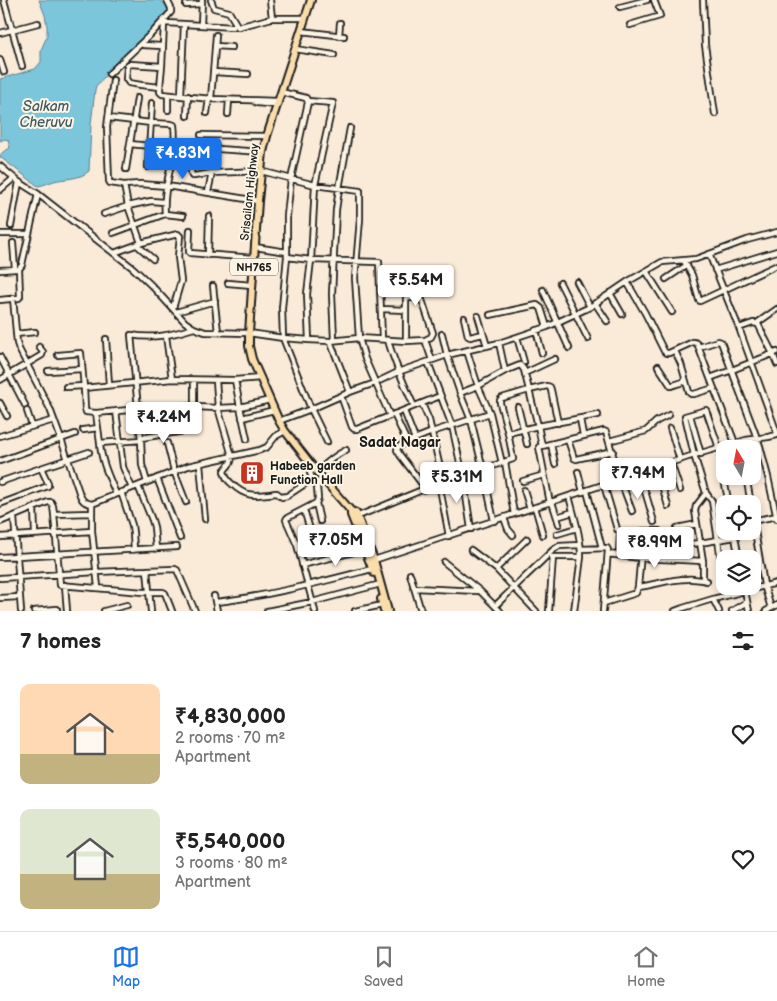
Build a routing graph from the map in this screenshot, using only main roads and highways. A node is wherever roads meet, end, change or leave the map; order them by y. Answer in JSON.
{"nodes":[{"id":1,"x":311,"y":0,"type":"edge"},
{"id":2,"x":355,"y":517,"type":"junction"},
{"id":3,"x":383,"y":608,"type":"edge"},
{"id":4,"x":388,"y":611,"type":"edge"}],
"edges":[{"from":1,"to":2,"type":"highway","name":"Srisailam Highway","number":"NH765"},
{"from":2,"to":3,"type":"highway","name":"Srisailam Highway","number":"NH765"},
{"from":2,"to":4,"type":"highway","name":"Srisailam Highway","number":"NH765"}]}
